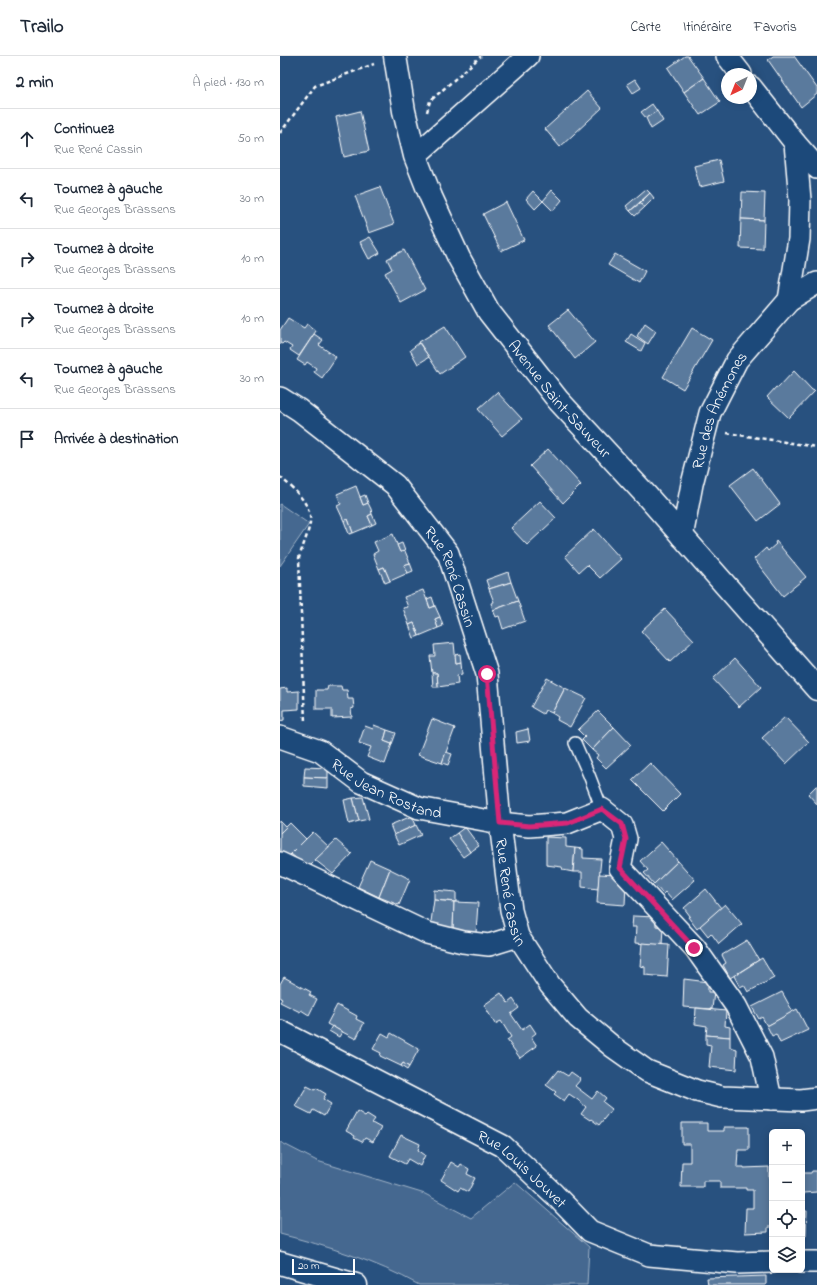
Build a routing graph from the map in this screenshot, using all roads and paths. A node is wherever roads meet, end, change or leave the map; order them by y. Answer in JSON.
{"nodes":[{"id":1,"x":395,"y":56,"type":"edge"},
{"id":2,"x":481,"y":56,"type":"edge"},
{"id":3,"x":528,"y":56,"type":"edge"},
{"id":4,"x":727,"y":56,"type":"edge"},
{"id":5,"x":736,"y":68,"type":"edge"},
{"id":6,"x":757,"y":95,"type":"edge"},
{"id":7,"x":426,"y":114,"type":"dead end"},
{"id":8,"x":280,"y":133,"type":"edge"},
{"id":9,"x":795,"y":143,"type":"junction"},
{"id":10,"x":415,"y":156,"type":"junction"},
{"id":11,"x":817,"y":168,"type":"edge"},
{"id":12,"x":817,"y":283,"type":"edge"},
{"id":13,"x":789,"y":300,"type":"junction"},
{"id":14,"x":280,"y":398,"type":"edge"},
{"id":15,"x":705,"y":430,"type":"junction"},
{"id":16,"x":817,"y":447,"type":"edge"},
{"id":17,"x":280,"y":478,"type":"edge"},
{"id":18,"x":682,"y":536,"type":"junction"},
{"id":19,"x":817,"y":689,"type":"edge"},
{"id":20,"x":280,"y":737,"type":"edge"},
{"id":21,"x":575,"y":743,"type":"dead end"},
{"id":22,"x":306,"y":746,"type":"junction"},
{"id":23,"x":602,"y":809,"type":"junction"},
{"id":24,"x":500,"y":823,"type":"junction"},
{"id":25,"x":280,"y":863,"type":"edge"},
{"id":26,"x":518,"y":936,"type":"junction"},
{"id":27,"x":280,"y":1031,"type":"edge"},
{"id":28,"x":817,"y":1098,"type":"edge"},
{"id":29,"x":771,"y":1099,"type":"junction"},
{"id":30,"x":769,"y":1262,"type":"edge"},
{"id":31,"x":805,"y":1262,"type":"edge"},
{"id":32,"x":817,"y":1262,"type":"edge"},
{"id":33,"x":280,"y":1263,"type":"edge"},
{"id":34,"x":356,"y":1285,"type":"edge"}],
"edges":[{"from":1,"to":8,"type":"path"},
{"from":1,"to":10,"type":"street","name":"Avenue Saint-Sauveur"},
{"from":2,"to":7,"type":"path"},
{"from":3,"to":10,"type":"street"},
{"from":4,"to":5,"type":"street"},
{"from":6,"to":9,"type":"street"},
{"from":9,"to":11,"type":"street"},
{"from":9,"to":13,"type":"street"},
{"from":10,"to":18,"type":"street","name":"Avenue Saint-Sauveur"},
{"from":12,"to":13,"type":"street","name":"Rue des Anémones"},
{"from":13,"to":15,"type":"street","name":"Rue des Anémones"},
{"from":14,"to":24,"type":"street","name":"Rue René Cassin"},
{"from":15,"to":16,"type":"path"},
{"from":15,"to":18,"type":"street","name":"Rue des Anémones"},
{"from":17,"to":22,"type":"path"},
{"from":18,"to":19,"type":"street","name":"Avenue Saint-Sauveur"},
{"from":20,"to":22,"type":"street","name":"Rue Jean Rostand"},
{"from":21,"to":23,"type":"lane"},
{"from":22,"to":24,"type":"street","name":"Rue Jean Rostand"},
{"from":23,"to":24,"type":"street","name":"Rue Jean Rostand"},
{"from":23,"to":29,"type":"street"},
{"from":24,"to":26,"type":"street","name":"Rue René Cassin"},
{"from":25,"to":26,"type":"street"},
{"from":26,"to":29,"type":"street","name":"Rue René Cassin"},
{"from":27,"to":30,"type":"street","name":"Rue Louis Jouvet"},
{"from":28,"to":29,"type":"street","name":"Rue René Cassin"},
{"from":31,"to":32,"type":"street"},
{"from":33,"to":34,"type":"street"}]}
